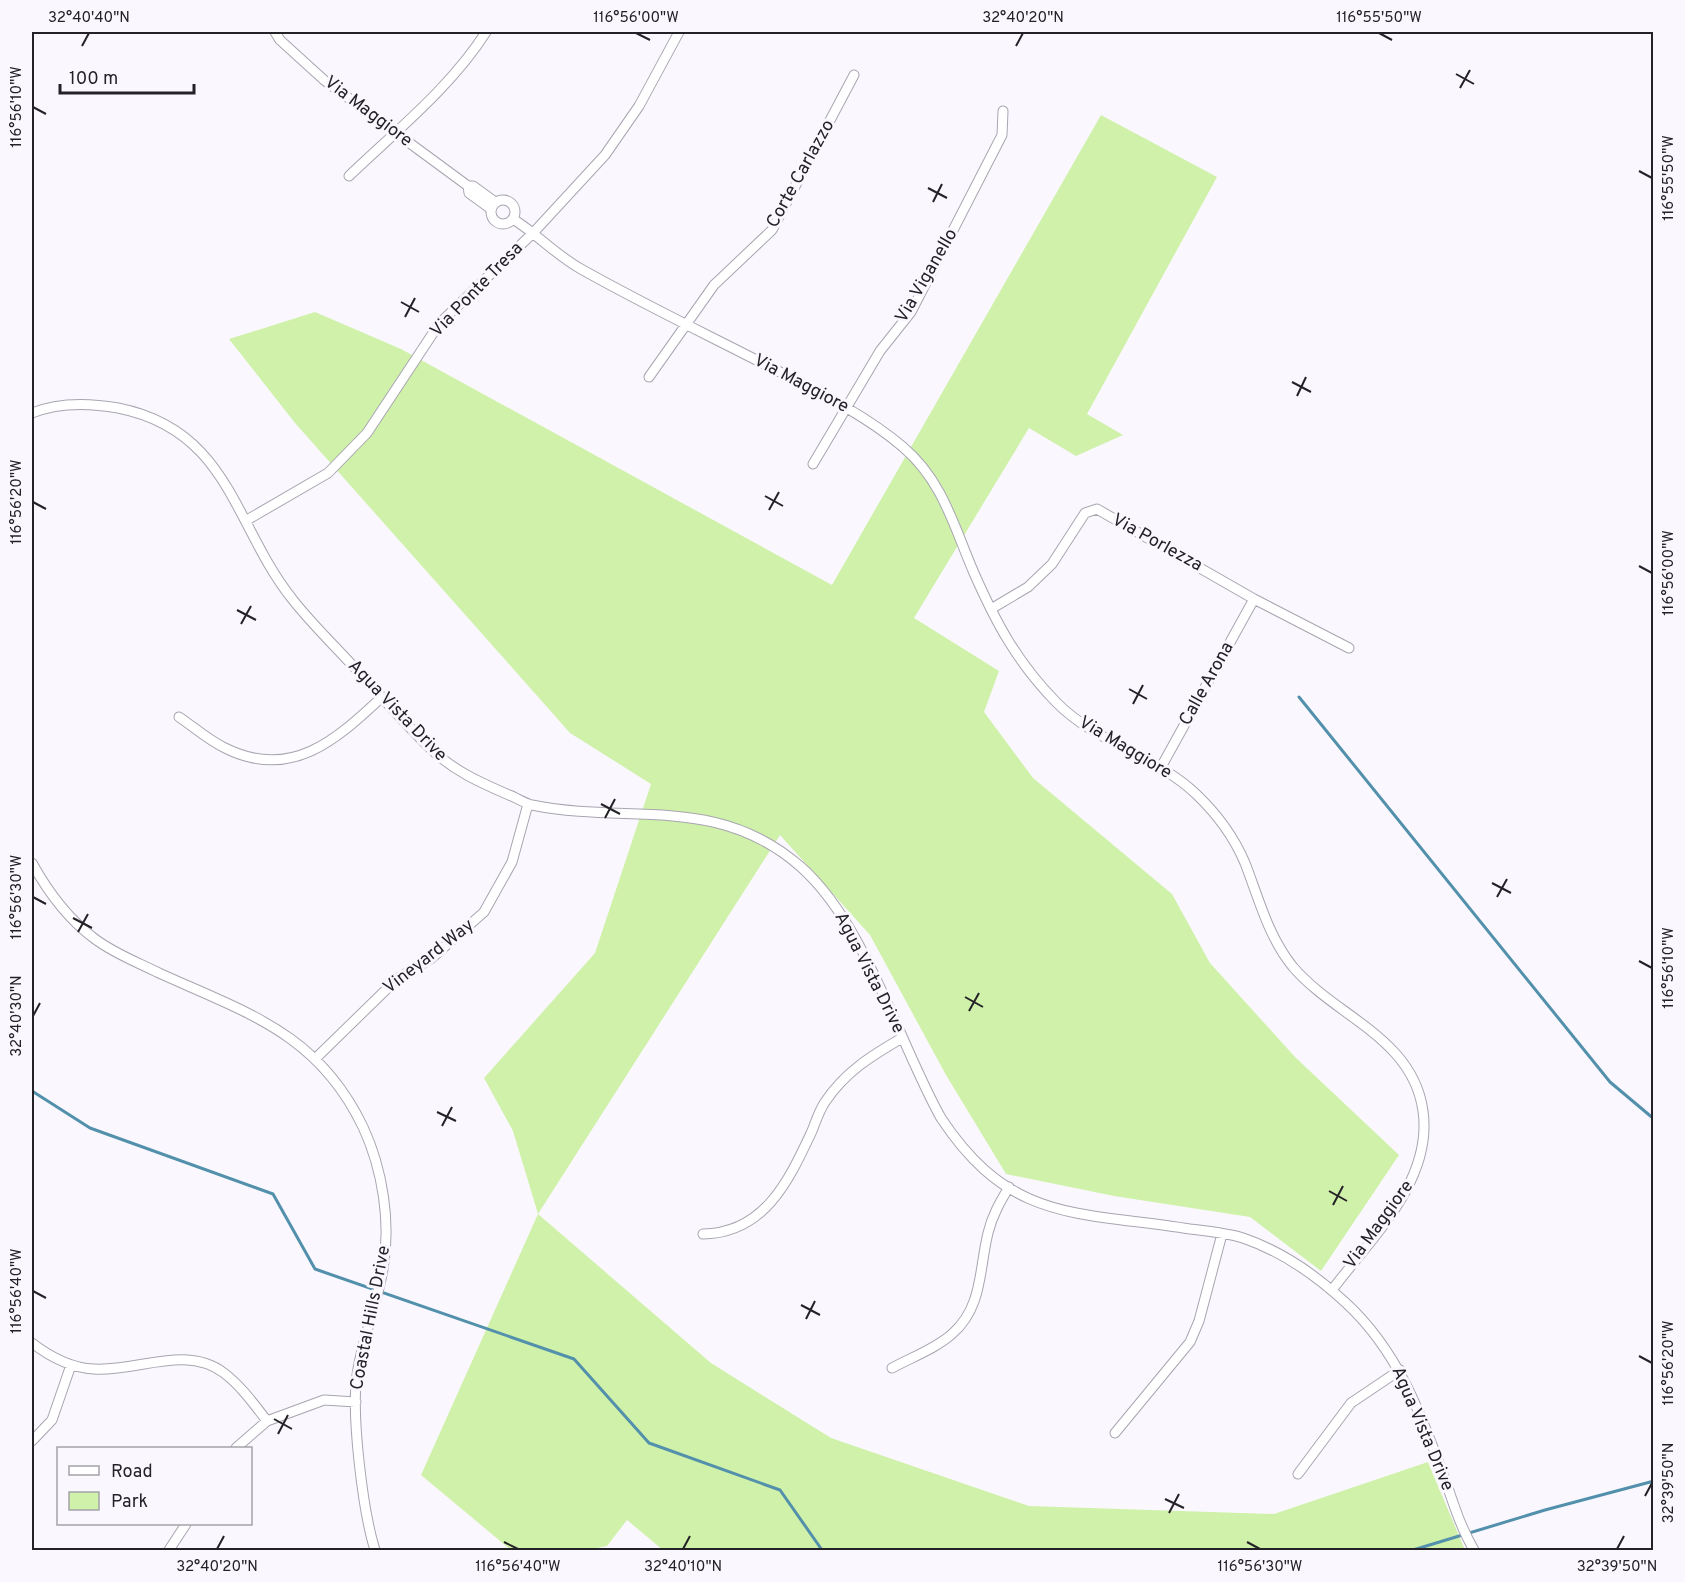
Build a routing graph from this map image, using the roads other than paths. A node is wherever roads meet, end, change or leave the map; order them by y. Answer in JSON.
{"nodes":[{"id":1,"x":275,"y":32,"type":"edge"},
{"id":2,"x":486,"y":32,"type":"edge"},
{"id":3,"x":679,"y":32,"type":"edge"},
{"id":4,"x":854,"y":75,"type":"dead end"},
{"id":5,"x":1003,"y":111,"type":"dead end"},
{"id":6,"x":395,"y":134,"type":"junction"},
{"id":7,"x":349,"y":176,"type":"dead end"},
{"id":8,"x":493,"y":206,"type":"junction"},
{"id":9,"x":513,"y":219,"type":"junction"},
{"id":10,"x":534,"y":232,"type":"junction"},
{"id":11,"x":688,"y":325,"type":"junction"},
{"id":12,"x":649,"y":377,"type":"dead end"},
{"id":13,"x":846,"y":406,"type":"junction"},
{"id":14,"x":32,"y":413,"type":"edge"},
{"id":15,"x":813,"y":464,"type":"dead end"},
{"id":16,"x":247,"y":520,"type":"junction"},
{"id":17,"x":1254,"y":599,"type":"junction"},
{"id":18,"x":991,"y":609,"type":"junction"},
{"id":19,"x":1349,"y":648,"type":"dead end"},
{"id":20,"x":382,"y":697,"type":"junction"},
{"id":21,"x":179,"y":717,"type":"dead end"},
{"id":22,"x":1160,"y":769,"type":"junction"},
{"id":23,"x":528,"y":804,"type":"junction"},
{"id":24,"x":32,"y":863,"type":"edge"},
{"id":25,"x":902,"y":1038,"type":"junction"},
{"id":26,"x":315,"y":1059,"type":"junction"},
{"id":27,"x":1009,"y":1187,"type":"junction"},
{"id":28,"x":703,"y":1234,"type":"dead end"},
{"id":29,"x":1222,"y":1234,"type":"junction"},
{"id":30,"x":1332,"y":1290,"type":"junction"},
{"id":31,"x":32,"y":1343,"type":"edge"},
{"id":32,"x":71,"y":1365,"type":"junction"},
{"id":33,"x":892,"y":1368,"type":"dead end"},
{"id":34,"x":1400,"y":1370,"type":"junction"},
{"id":35,"x":356,"y":1402,"type":"junction"},
{"id":36,"x":267,"y":1421,"type":"junction"},
{"id":37,"x":1115,"y":1433,"type":"dead end"},
{"id":38,"x":32,"y":1441,"type":"edge"},
{"id":39,"x":238,"y":1447,"type":"edge"},
{"id":40,"x":1298,"y":1474,"type":"dead end"},
{"id":41,"x":185,"y":1525,"type":"edge"},
{"id":42,"x":169,"y":1551,"type":"edge"},
{"id":43,"x":375,"y":1551,"type":"edge"},
{"id":44,"x":1474,"y":1551,"type":"edge"}],
"edges":[{"from":1,"to":6,"type":"street","name":"Via Maggiore"},
{"from":2,"to":6,"type":"street"},
{"from":3,"to":10,"type":"street","name":"Via Ponte Tresa"},
{"from":4,"to":11,"type":"street","name":"Corte Carlazzo"},
{"from":5,"to":13,"type":"street","name":"Via Viganello"},
{"from":6,"to":7,"type":"street"},
{"from":6,"to":8,"type":"street","name":"Via Maggiore"},
{"from":8,"to":9,"type":"street"},
{"from":8,"to":9,"type":"street"},
{"from":9,"to":10,"type":"street","name":"Via Maggiore"},
{"from":10,"to":11,"type":"street","name":"Via Maggiore"},
{"from":10,"to":16,"type":"street","name":"Via Ponte Tresa"},
{"from":11,"to":12,"type":"street","name":"Corte Carlazzo"},
{"from":11,"to":13,"type":"street","name":"Via Maggiore"},
{"from":13,"to":15,"type":"street","name":"Via Viganello"},
{"from":13,"to":18,"type":"street","name":"Via Maggiore"},
{"from":14,"to":16,"type":"street","name":"Agua Vista Drive"},
{"from":16,"to":20,"type":"street","name":"Agua Vista Drive"},
{"from":17,"to":18,"type":"street","name":"Via Porlezza"},
{"from":17,"to":19,"type":"street","name":"Via Porlezza"},
{"from":17,"to":22,"type":"street","name":"Calle Arona"},
{"from":18,"to":22,"type":"street","name":"Via Maggiore"},
{"from":20,"to":21,"type":"street"},
{"from":20,"to":23,"type":"street","name":"Agua Vista Drive"},
{"from":22,"to":30,"type":"street","name":"Via Maggiore"},
{"from":23,"to":25,"type":"street","name":"Agua Vista Drive"},
{"from":23,"to":26,"type":"street","name":"Vineyard Way"},
{"from":24,"to":26,"type":"street","name":"Coastal Hills Drive"},
{"from":25,"to":27,"type":"street","name":"Agua Vista Drive"},
{"from":25,"to":28,"type":"street"},
{"from":26,"to":35,"type":"street","name":"Coastal Hills Drive"},
{"from":27,"to":29,"type":"street","name":"Agua Vista Drive"},
{"from":27,"to":33,"type":"street"},
{"from":29,"to":30,"type":"street","name":"Agua Vista Drive"},
{"from":29,"to":37,"type":"street"},
{"from":30,"to":34,"type":"street","name":"Agua Vista Drive"},
{"from":31,"to":32,"type":"street"},
{"from":32,"to":36,"type":"street"},
{"from":32,"to":38,"type":"street"},
{"from":34,"to":40,"type":"street"},
{"from":34,"to":44,"type":"street","name":"Agua Vista Drive"},
{"from":35,"to":36,"type":"street"},
{"from":35,"to":43,"type":"street","name":"Coastal Hills Drive"},
{"from":36,"to":39,"type":"street"},
{"from":41,"to":42,"type":"street"}]}
